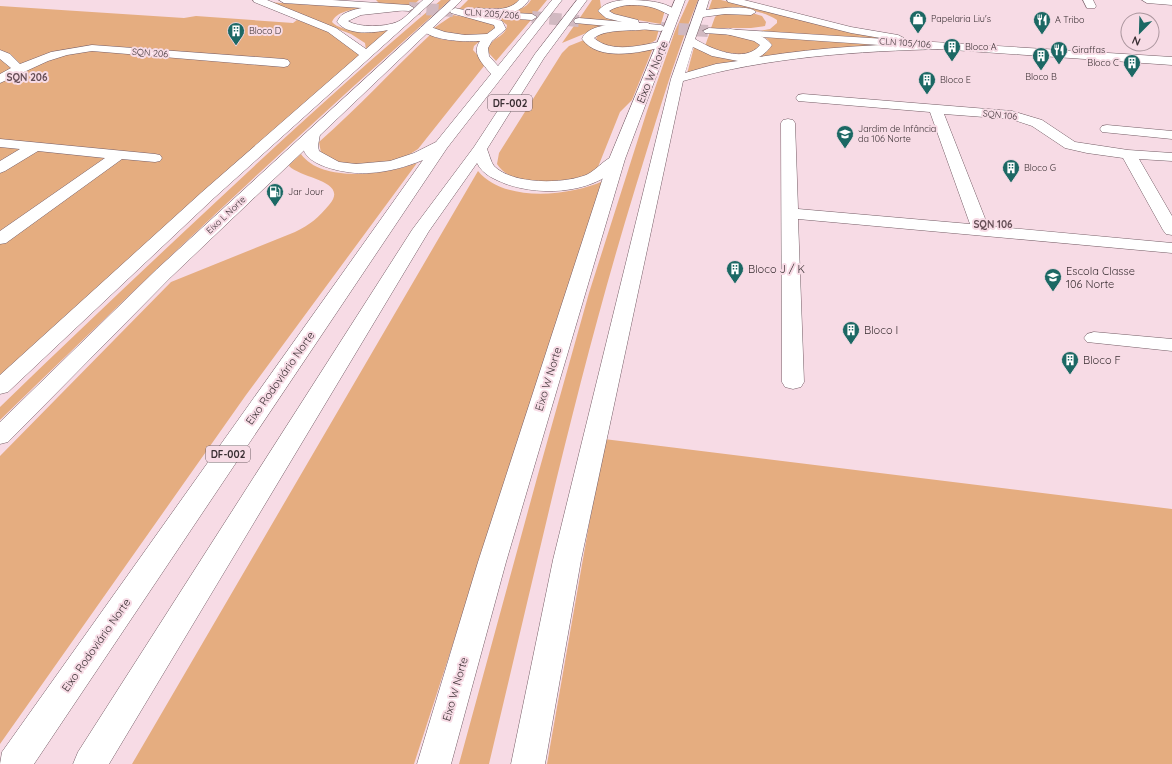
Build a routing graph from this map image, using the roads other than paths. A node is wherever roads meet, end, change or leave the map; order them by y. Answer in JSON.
{"nodes":[{"id":1,"x":258,"y":0,"type":"edge"},
{"id":2,"x":284,"y":0,"type":"edge"},
{"id":3,"x":370,"y":0,"type":"edge"},
{"id":4,"x":429,"y":0,"type":"tunnel mouth"},
{"id":5,"x":524,"y":0,"type":"tunnel mouth"},
{"id":6,"x":557,"y":0,"type":"edge"},
{"id":7,"x":582,"y":0,"type":"edge"},
{"id":8,"x":732,"y":0,"type":"edge"},
{"id":9,"x":1147,"y":0,"type":"edge"},
{"id":10,"x":1172,"y":2,"type":"edge"},
{"id":11,"x":607,"y":3,"type":"edge"},
{"id":12,"x":406,"y":8,"type":"junction"},
{"id":13,"x":455,"y":8,"type":"edge"},
{"id":14,"x":704,"y":15,"type":"edge"},
{"id":15,"x":532,"y":17,"type":"tunnel mouth"},
{"id":16,"x":579,"y":21,"type":"tunnel mouth"},
{"id":17,"x":670,"y":21,"type":"edge"},
{"id":18,"x":400,"y":25,"type":"junction"},
{"id":19,"x":648,"y":26,"type":"junction"},
{"id":20,"x":425,"y":28,"type":"junction"},
{"id":21,"x":730,"y":32,"type":"junction"},
{"id":22,"x":589,"y":36,"type":"junction"},
{"id":23,"x":490,"y":37,"type":"junction"},
{"id":24,"x":574,"y":41,"type":"tunnel mouth"},
{"id":25,"x":690,"y":41,"type":"junction"},
{"id":26,"x":562,"y":45,"type":"dead end"},
{"id":27,"x":945,"y":46,"type":"junction"},
{"id":28,"x":0,"y":54,"type":"edge"},
{"id":29,"x":366,"y":55,"type":"junction"},
{"id":30,"x":539,"y":57,"type":"junction"},
{"id":31,"x":1172,"y":61,"type":"edge"},
{"id":32,"x":284,"y":63,"type":"dead end"},
{"id":33,"x":19,"y":69,"type":"junction"},
{"id":34,"x":497,"y":73,"type":"junction"},
{"id":35,"x":0,"y":79,"type":"edge"},
{"id":36,"x":677,"y":79,"type":"junction"},
{"id":37,"x":803,"y":98,"type":"dead end"},
{"id":38,"x":936,"y":110,"type":"junction"},
{"id":39,"x":788,"y":123,"type":"dead end"},
{"id":40,"x":1107,"y":129,"type":"dead end"},
{"id":41,"x":313,"y":134,"type":"junction"},
{"id":42,"x":1172,"y":135,"type":"edge"},
{"id":43,"x":0,"y":143,"type":"edge"},
{"id":44,"x":441,"y":145,"type":"junction"},
{"id":45,"x":34,"y":147,"type":"junction"},
{"id":46,"x":480,"y":149,"type":"junction"},
{"id":47,"x":1128,"y":154,"type":"junction"},
{"id":48,"x":118,"y":155,"type":"junction"},
{"id":49,"x":1172,"y":157,"type":"edge"},
{"id":50,"x":155,"y":158,"type":"dead end"},
{"id":51,"x":616,"y":160,"type":"junction"},
{"id":52,"x":0,"y":168,"type":"edge"},
{"id":53,"x":789,"y":213,"type":"junction"},
{"id":54,"x":981,"y":230,"type":"junction"},
{"id":55,"x":1172,"y":230,"type":"edge"},
{"id":56,"x":0,"y":239,"type":"edge"},
{"id":57,"x":1172,"y":248,"type":"edge"},
{"id":58,"x":1094,"y":338,"type":"dead end"},
{"id":59,"x":1172,"y":345,"type":"edge"},
{"id":60,"x":793,"y":382,"type":"dead end"},
{"id":61,"x":0,"y":387,"type":"edge"},
{"id":62,"x":0,"y":436,"type":"edge"},
{"id":63,"x":14,"y":764,"type":"edge"},
{"id":64,"x":90,"y":764,"type":"edge"},
{"id":65,"x":434,"y":764,"type":"edge"},
{"id":66,"x":528,"y":764,"type":"edge"}],
"edges":[{"from":1,"to":29,"type":"main road"},
{"from":2,"to":12,"type":"main road"},
{"from":3,"to":12,"type":"main road"},
{"from":4,"to":18,"type":"main road"},
{"from":5,"to":13,"type":"main road"},
{"from":6,"to":34,"type":"main road","name":"Eixo Rodoviário Norte","number":"DF-002"},
{"from":7,"to":30,"type":"main road","number":"DF-002"},
{"from":8,"to":27,"type":"main road"},
{"from":9,"to":10,"type":"main road"},
{"from":11,"to":17,"type":"main road"},
{"from":11,"to":19,"type":"main road"},
{"from":12,"to":18,"type":"main road"},
{"from":13,"to":15,"type":"main road","name":"CLN 205/206"},
{"from":13,"to":20,"type":"main road","name":"Eixo L Norte"},
{"from":13,"to":23,"type":"main road"},
{"from":14,"to":21,"type":"main road","name":"CLN 105/106"},
{"from":14,"to":21,"type":"main road"},
{"from":14,"to":25,"type":"main road"},
{"from":16,"to":19,"type":"main road"},
{"from":17,"to":19,"type":"main road"},
{"from":17,"to":22,"type":"main road"},
{"from":17,"to":51,"type":"main road","name":"Eixo W Norte"},
{"from":18,"to":29,"type":"main road"},
{"from":19,"to":22,"type":"main road"},
{"from":20,"to":23,"type":"main road"},
{"from":20,"to":41,"type":"main road","name":"Eixo L Norte"},
{"from":21,"to":25,"type":"main road"},
{"from":21,"to":27,"type":"main road","name":"CLN 105/106"},
{"from":22,"to":24,"type":"main road"},
{"from":23,"to":34,"type":"main road"},
{"from":25,"to":36,"type":"main road"},
{"from":26,"to":30,"type":"main road"},
{"from":27,"to":31,"type":"main road","name":"CLN 105/106"},
{"from":27,"to":36,"type":"main road"},
{"from":28,"to":33,"type":"main road"},
{"from":29,"to":61,"type":"main road"},
{"from":30,"to":46,"type":"main road","number":"DF-002"},
{"from":32,"to":33,"type":"main road","name":"SQN 206"},
{"from":33,"to":35,"type":"main road","name":"SQN 206"},
{"from":34,"to":44,"type":"main road","name":"Eixo Rodoviário Norte","number":"DF-002"},
{"from":36,"to":66,"type":"main road"},
{"from":37,"to":38,"type":"main road","name":"SQN 106"},
{"from":38,"to":47,"type":"main road","name":"SQN 106"},
{"from":38,"to":54,"type":"main road"},
{"from":39,"to":53,"type":"main road"},
{"from":40,"to":42,"type":"main road"},
{"from":41,"to":44,"type":"main road"},
{"from":41,"to":62,"type":"main road","name":"Eixo L Norte"},
{"from":43,"to":45,"type":"main road"},
{"from":44,"to":63,"type":"main road","name":"Eixo Rodoviário Norte","number":"DF-002"},
{"from":45,"to":48,"type":"main road"},
{"from":45,"to":52,"type":"main road"},
{"from":46,"to":51,"type":"main road"},
{"from":46,"to":64,"type":"main road","number":"DF-002"},
{"from":47,"to":49,"type":"main road","name":"SQN 106"},
{"from":47,"to":55,"type":"main road"},
{"from":48,"to":50,"type":"main road"},
{"from":48,"to":56,"type":"main road"},
{"from":51,"to":65,"type":"main road","name":"Eixo W Norte"},
{"from":53,"to":54,"type":"main road"},
{"from":53,"to":60,"type":"main road"},
{"from":54,"to":57,"type":"main road"},
{"from":58,"to":59,"type":"main road"}]}
